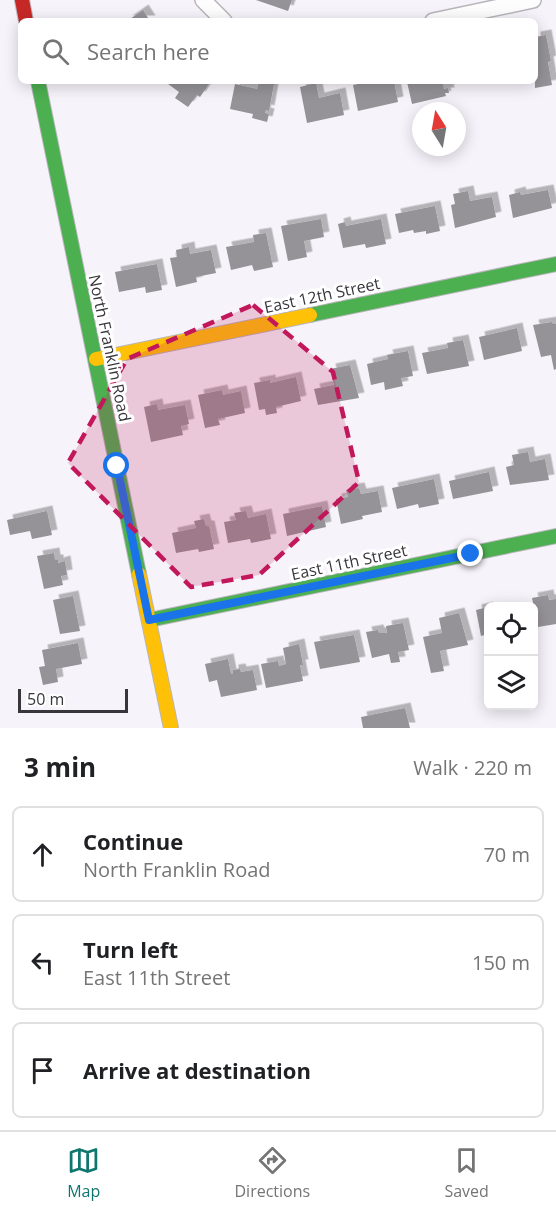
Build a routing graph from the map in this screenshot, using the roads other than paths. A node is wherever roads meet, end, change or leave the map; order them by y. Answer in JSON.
{"nodes":[{"id":1,"x":22,"y":0,"type":"edge"},
{"id":2,"x":203,"y":0,"type":"edge"},
{"id":3,"x":533,"y":0,"type":"edge"},
{"id":4,"x":25,"y":18,"type":"edge"},
{"id":5,"x":221,"y":18,"type":"edge"},
{"id":6,"x":447,"y":18,"type":"edge"},
{"id":7,"x":39,"y":84,"type":"edge"},
{"id":8,"x":556,"y":264,"type":"edge"},
{"id":9,"x":96,"y":359,"type":"junction"},
{"id":10,"x":556,"y":536,"type":"edge"},
{"id":11,"x":149,"y":620,"type":"junction"},
{"id":12,"x":171,"y":728,"type":"edge"}],
"edges":[{"from":1,"to":4,"type":"street"},
{"from":2,"to":5,"type":"street"},
{"from":3,"to":6,"type":"street"},
{"from":7,"to":9,"type":"street","name":"North Franklin Road"},
{"from":8,"to":9,"type":"street","name":"East 12th Street"},
{"from":9,"to":11,"type":"street","name":"North Franklin Road"},
{"from":10,"to":11,"type":"street","name":"East 11th Street"},
{"from":11,"to":12,"type":"street","name":"North Franklin Road"}]}
